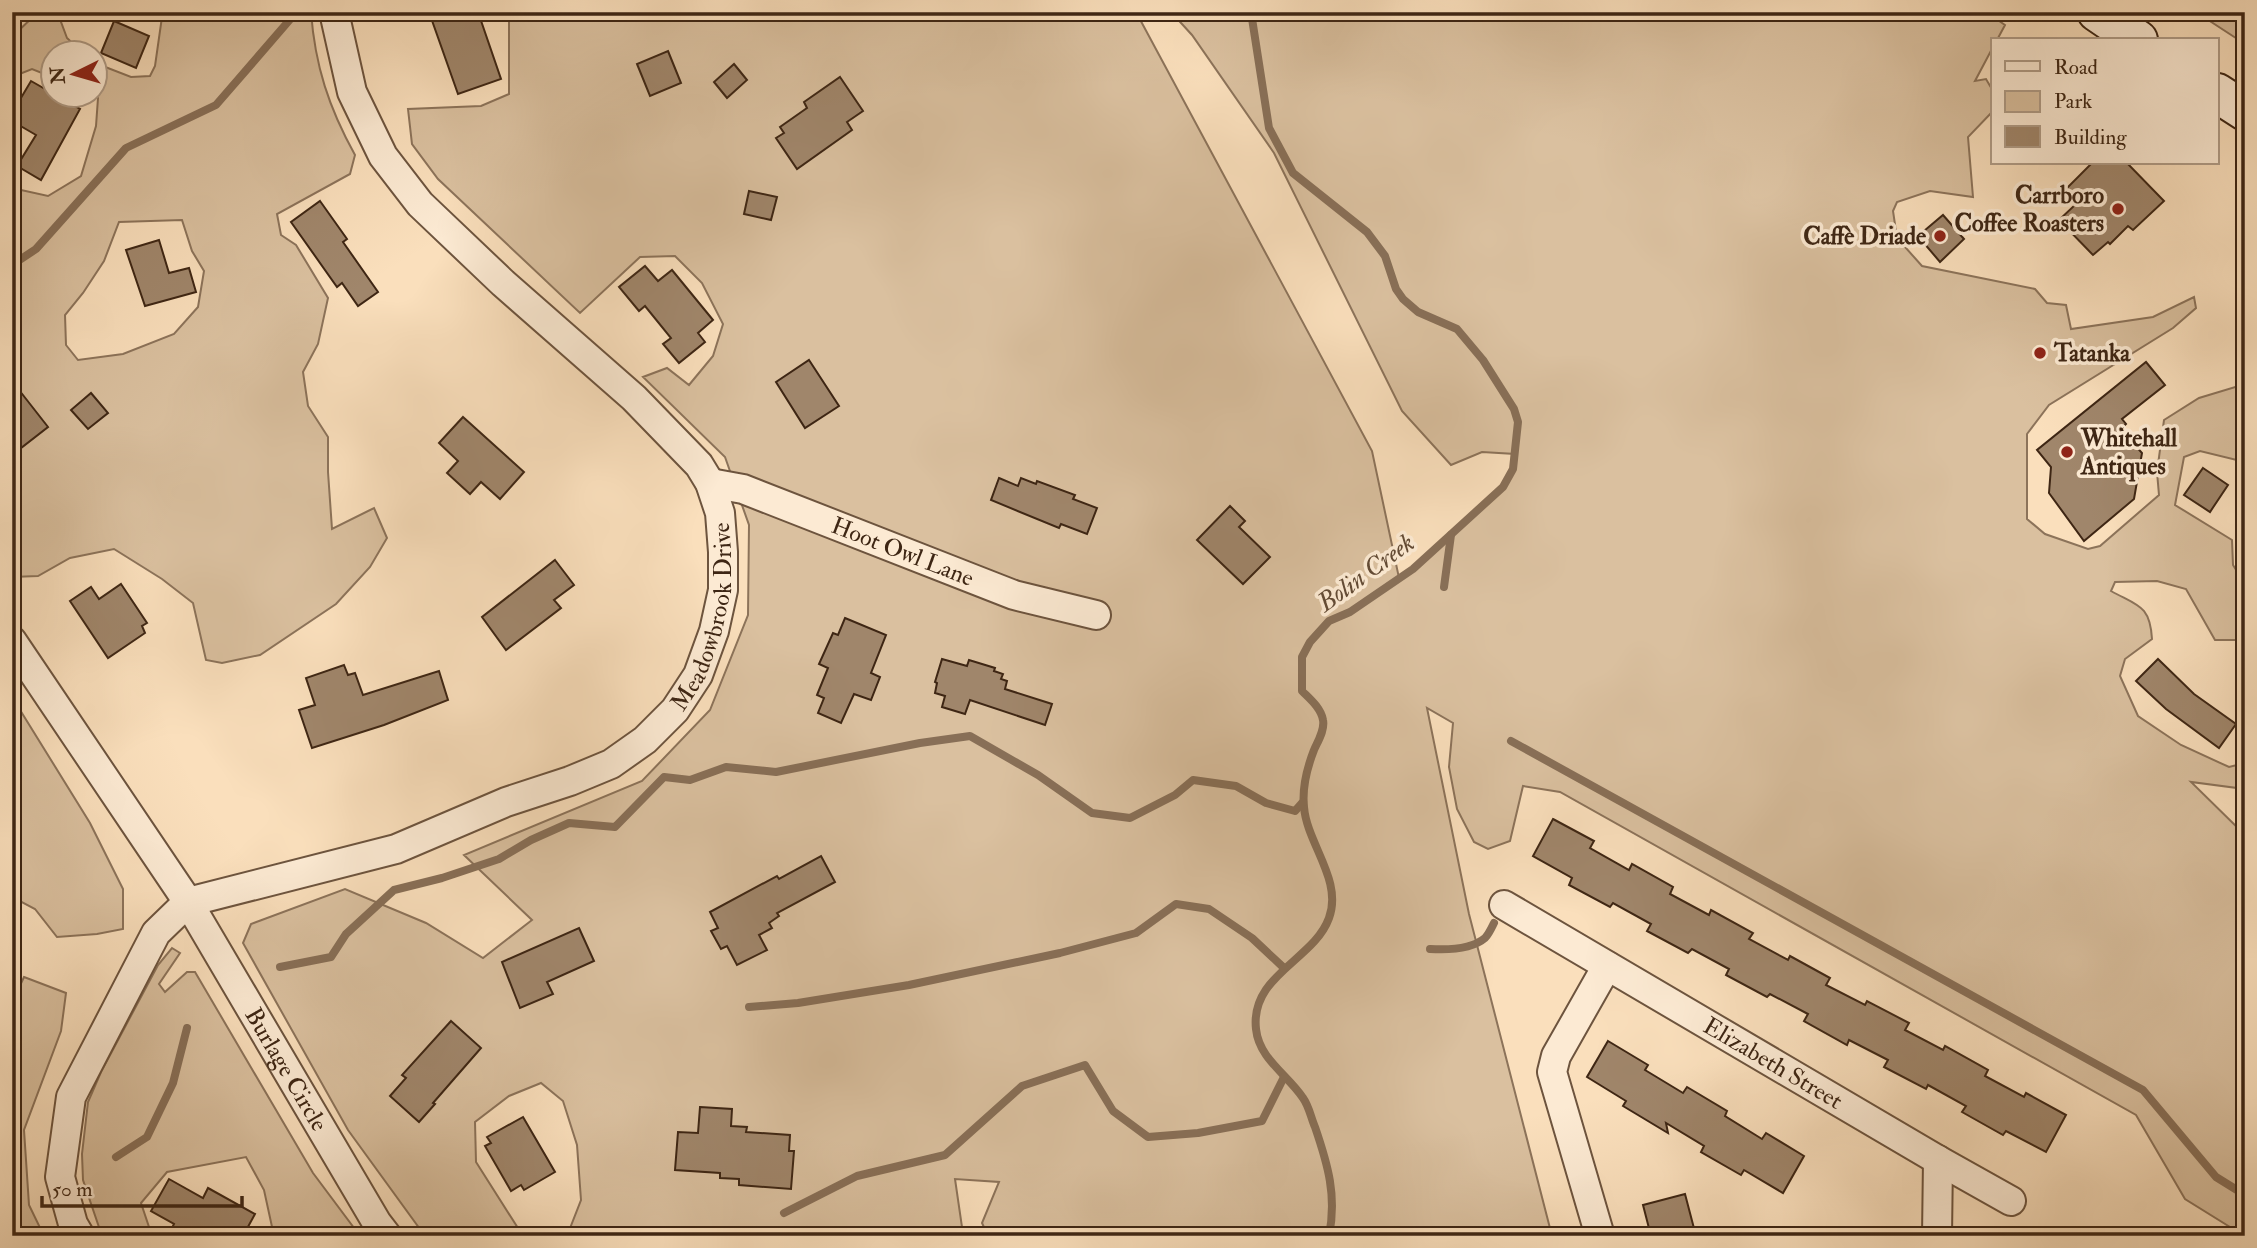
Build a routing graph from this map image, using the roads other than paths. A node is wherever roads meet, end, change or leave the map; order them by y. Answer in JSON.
{"nodes":[{"id":1,"x":334,"y":12,"type":"edge"},
{"id":2,"x":2097,"y":12,"type":"edge"},
{"id":3,"x":2135,"y":38,"type":"edge"},
{"id":4,"x":2218,"y":94,"type":"edge"},
{"id":5,"x":2245,"y":111,"type":"edge"},
{"id":6,"x":710,"y":483,"type":"junction"},
{"id":7,"x":1096,"y":615,"type":"dead end"},
{"id":8,"x":12,"y":641,"type":"edge"},
{"id":9,"x":188,"y":902,"type":"junction"},
{"id":10,"x":1504,"y":905,"type":"dead end"},
{"id":11,"x":1608,"y":966,"type":"junction"},
{"id":12,"x":1938,"y":1160,"type":"junction"},
{"id":13,"x":2011,"y":1201,"type":"dead end"},
{"id":14,"x":80,"y":1236,"type":"edge"},
{"id":15,"x":387,"y":1236,"type":"edge"},
{"id":16,"x":1600,"y":1236,"type":"edge"},
{"id":17,"x":1937,"y":1236,"type":"edge"}],
"edges":[{"from":1,"to":6,"type":"street","name":"Meadowbrook Drive"},
{"from":2,"to":3,"type":"main road"},
{"from":4,"to":5,"type":"main road"},
{"from":6,"to":7,"type":"street","name":"Hoot Owl Lane"},
{"from":6,"to":9,"type":"street","name":"Meadowbrook Drive"},
{"from":8,"to":9,"type":"street","name":"Burlage Circle"},
{"from":9,"to":14,"type":"street"},
{"from":9,"to":15,"type":"street","name":"Burlage Circle"},
{"from":10,"to":11,"type":"street","name":"Elizabeth Street"},
{"from":11,"to":12,"type":"street","name":"Elizabeth Street"},
{"from":11,"to":16,"type":"street"},
{"from":12,"to":13,"type":"street","name":"Elizabeth Street"},
{"from":12,"to":17,"type":"street"}]}
